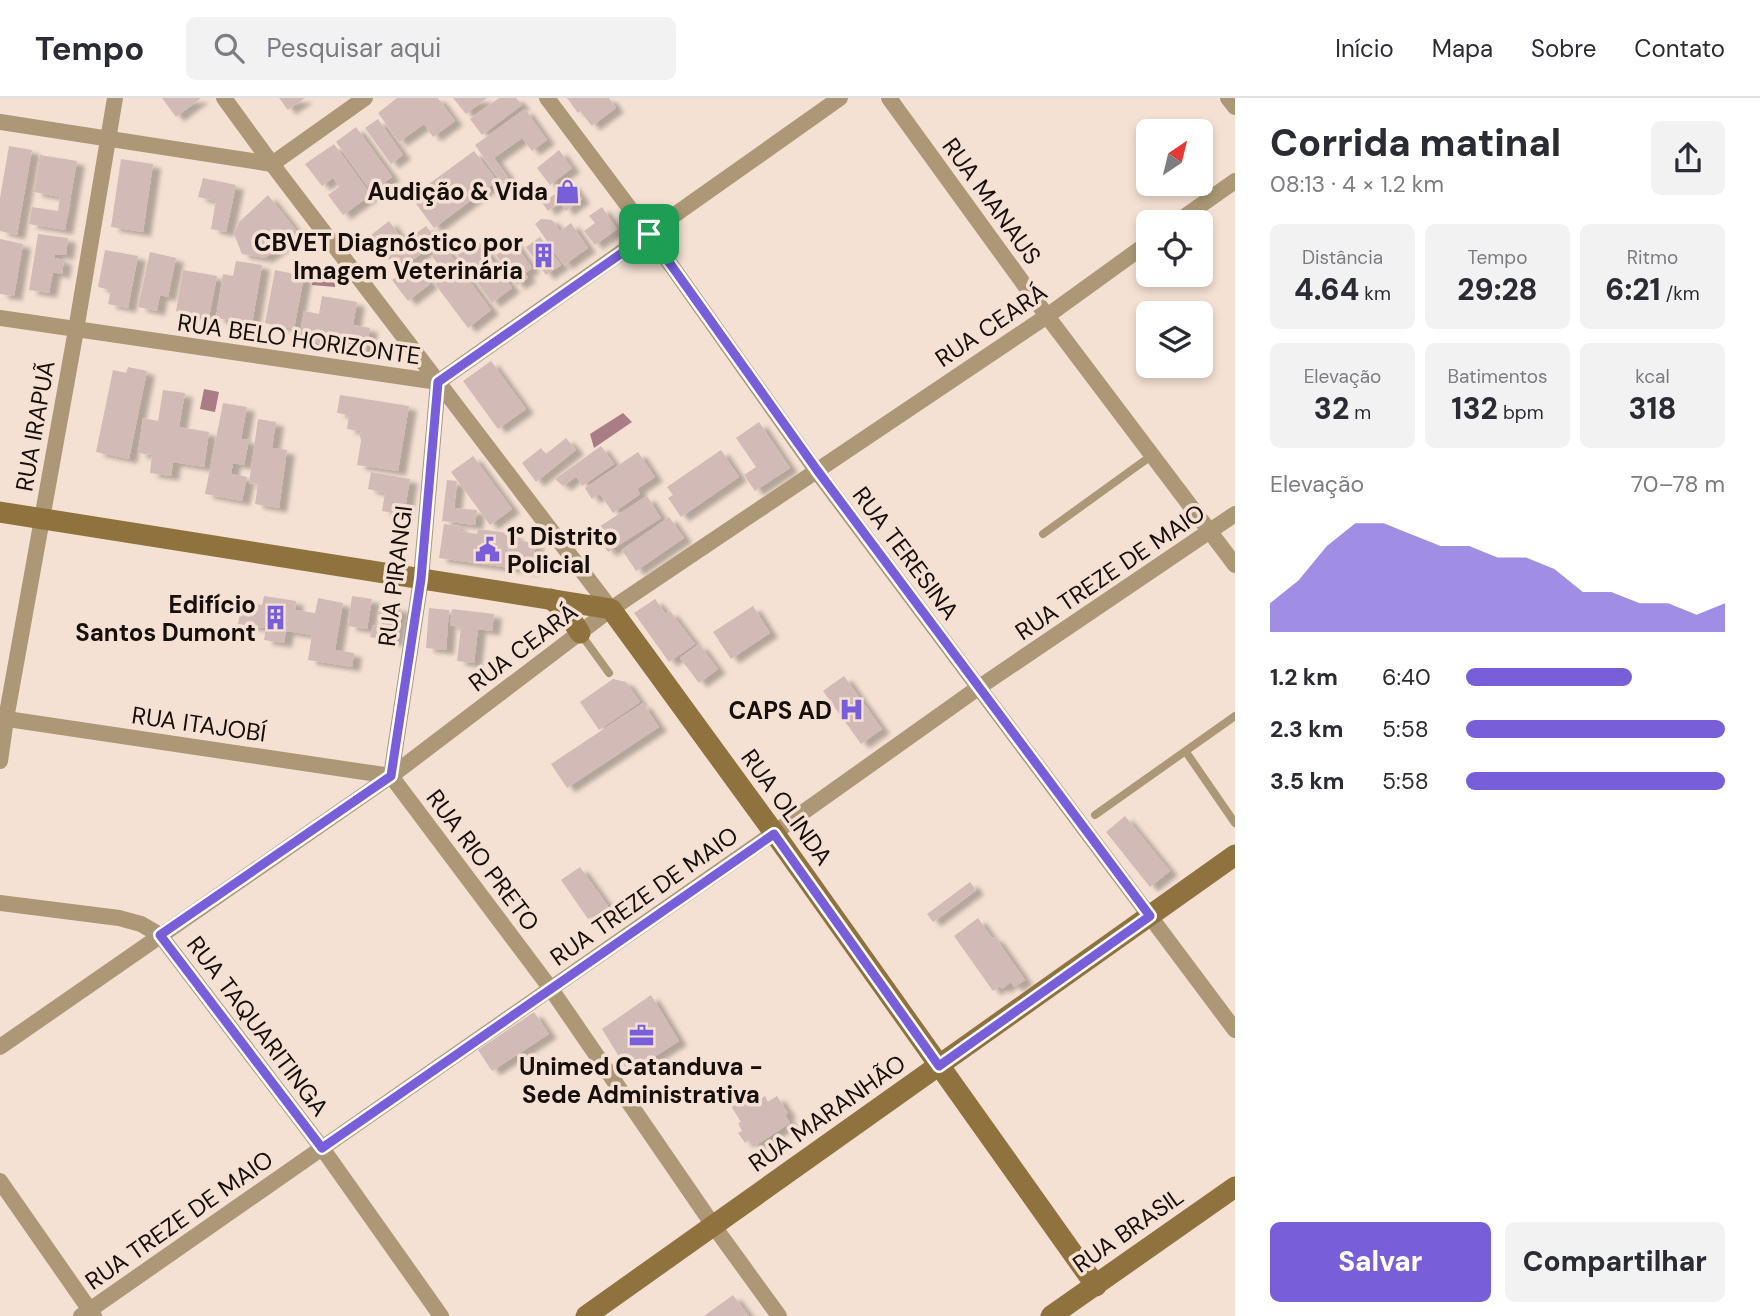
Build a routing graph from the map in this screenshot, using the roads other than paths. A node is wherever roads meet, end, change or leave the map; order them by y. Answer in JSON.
{"nodes":[{"id":1,"x":115,"y":98,"type":"edge"},
{"id":2,"x":224,"y":98,"type":"edge"},
{"id":3,"x":365,"y":98,"type":"edge"},
{"id":4,"x":547,"y":98,"type":"edge"},
{"id":5,"x":840,"y":98,"type":"edge"},
{"id":6,"x":889,"y":98,"type":"edge"},
{"id":7,"x":1228,"y":98,"type":"edge"},
{"id":8,"x":1235,"y":107,"type":"edge"},
{"id":9,"x":0,"y":122,"type":"edge"},
{"id":10,"x":109,"y":139,"type":"junction"},
{"id":11,"x":272,"y":164,"type":"junction"},
{"id":12,"x":1235,"y":181,"type":"edge"},
{"id":13,"x":1194,"y":210,"type":"edge"},
{"id":14,"x":649,"y":234,"type":"junction"},
{"id":15,"x":1136,"y":252,"type":"edge"},
{"id":16,"x":1046,"y":316,"type":"junction"},
{"id":17,"x":0,"y":318,"type":"edge"},
{"id":18,"x":76,"y":330,"type":"junction"},
{"id":19,"x":438,"y":382,"type":"junction"},
{"id":20,"x":1151,"y":456,"type":"junction"},
{"id":21,"x":817,"y":470,"type":"junction"},
{"id":22,"x":0,"y":512,"type":"edge"},
{"id":23,"x":1235,"y":514,"type":"edge"},
{"id":24,"x":42,"y":518,"type":"junction"},
{"id":25,"x":1209,"y":531,"type":"junction"},
{"id":26,"x":1043,"y":534,"type":"dead end"},
{"id":27,"x":1235,"y":565,"type":"edge"},
{"id":28,"x":421,"y":579,"type":"junction"},
{"id":29,"x":551,"y":599,"type":"junction"},
{"id":30,"x":611,"y":609,"type":"junction"},
{"id":31,"x":580,"y":633,"type":"junction"},
{"id":32,"x":609,"y":673,"type":"dead end"},
{"id":33,"x":978,"y":688,"type":"junction"},
{"id":34,"x":1235,"y":716,"type":"edge"},
{"id":35,"x":3,"y":719,"type":"edge"},
{"id":36,"x":1186,"y":752,"type":"junction"},
{"id":37,"x":0,"y":761,"type":"edge"},
{"id":38,"x":391,"y":776,"type":"junction"},
{"id":39,"x":1095,"y":815,"type":"dead end"},
{"id":40,"x":1235,"y":823,"type":"edge"},
{"id":41,"x":774,"y":834,"type":"junction"},
{"id":42,"x":1235,"y":855,"type":"edge"},
{"id":43,"x":0,"y":903,"type":"edge"},
{"id":44,"x":1150,"y":916,"type":"junction"},
{"id":45,"x":160,"y":935,"type":"junction"},
{"id":46,"x":551,"y":989,"type":"junction"},
{"id":47,"x":1235,"y":1030,"type":"edge"},
{"id":48,"x":0,"y":1047,"type":"edge"},
{"id":49,"x":939,"y":1066,"type":"junction"},
{"id":50,"x":322,"y":1148,"type":"junction"},
{"id":51,"x":0,"y":1181,"type":"edge"},
{"id":52,"x":1235,"y":1187,"type":"edge"},
{"id":53,"x":713,"y":1225,"type":"junction"},
{"id":54,"x":1096,"y":1286,"type":"junction"},
{"id":55,"x":88,"y":1314,"type":"edge"},
{"id":56,"x":441,"y":1316,"type":"edge"},
{"id":57,"x":586,"y":1316,"type":"edge"},
{"id":58,"x":779,"y":1316,"type":"edge"},
{"id":59,"x":1051,"y":1316,"type":"edge"}],
"edges":[{"from":1,"to":10,"type":"street","name":"RUA IRAPUÃ"},
{"from":2,"to":11,"type":"street","name":"RUA OLINDA"},
{"from":3,"to":11,"type":"street"},
{"from":4,"to":14,"type":"street","name":"RUA TERESINA"},
{"from":5,"to":14,"type":"street","name":"RUA BELO HORIZONTE"},
{"from":6,"to":16,"type":"street","name":"RUA MANAUS"},
{"from":7,"to":8,"type":"street"},
{"from":9,"to":10,"type":"street"},
{"from":10,"to":11,"type":"street"},
{"from":10,"to":18,"type":"street","name":"RUA IRAPUÃ"},
{"from":11,"to":19,"type":"street","name":"RUA OLINDA"},
{"from":12,"to":13,"type":"street"},
{"from":14,"to":19,"type":"street","name":"RUA BELO HORIZONTE"},
{"from":14,"to":21,"type":"street","name":"RUA TERESINA"},
{"from":15,"to":16,"type":"street","name":"RUA CEARÁ"},
{"from":16,"to":20,"type":"street","name":"RUA MANAUS"},
{"from":16,"to":21,"type":"street","name":"RUA CEARÁ"},
{"from":17,"to":18,"type":"street","name":"RUA BELO HORIZONTE"},
{"from":18,"to":19,"type":"street","name":"RUA BELO HORIZONTE"},
{"from":18,"to":24,"type":"street","name":"RUA IRAPUÃ"},
{"from":19,"to":28,"type":"street","name":"RUA PIRANGI"},
{"from":19,"to":30,"type":"street","name":"RUA OLINDA"},
{"from":20,"to":25,"type":"street","name":"RUA MANAUS"},
{"from":20,"to":26,"type":"lane"},
{"from":21,"to":30,"type":"street","name":"RUA CEARÁ"},
{"from":21,"to":33,"type":"street","name":"RUA TERESINA"},
{"from":22,"to":24,"type":"street"},
{"from":23,"to":25,"type":"street","name":"RUA TREZE DE MAIO"},
{"from":24,"to":28,"type":"street"},
{"from":24,"to":35,"type":"street","name":"RUA IRAPUÃ"},
{"from":25,"to":27,"type":"street","name":"RUA MANAUS"},
{"from":25,"to":33,"type":"street","name":"RUA TREZE DE MAIO"},
{"from":28,"to":29,"type":"street"},
{"from":28,"to":38,"type":"street","name":"RUA PIRANGI"},
{"from":29,"to":30,"type":"street"},
{"from":29,"to":31,"type":"street"},
{"from":30,"to":31,"type":"street","name":"RUA CEARÁ"},
{"from":30,"to":41,"type":"street","name":"RUA OLINDA"},
{"from":31,"to":32,"type":"lane"},
{"from":31,"to":38,"type":"street","name":"RUA CEARÁ"},
{"from":33,"to":41,"type":"street","name":"RUA TREZE DE MAIO"},
{"from":33,"to":44,"type":"street","name":"RUA TERESINA"},
{"from":34,"to":36,"type":"lane"},
{"from":35,"to":37,"type":"street","name":"RUA IRAPUÃ"},
{"from":35,"to":38,"type":"street","name":"RUA ITAJOBÍ"},
{"from":36,"to":39,"type":"lane"},
{"from":36,"to":40,"type":"lane"},
{"from":38,"to":45,"type":"street","name":"RUA CEARÁ"},
{"from":38,"to":46,"type":"street","name":"RUA RIO PRETO"},
{"from":41,"to":46,"type":"street","name":"RUA TREZE DE MAIO"},
{"from":41,"to":49,"type":"street","name":"RUA OLINDA"},
{"from":42,"to":44,"type":"street","name":"RUA MARANHÃO"},
{"from":43,"to":45,"type":"street"},
{"from":44,"to":47,"type":"street","name":"RUA TERESINA"},
{"from":44,"to":49,"type":"street","name":"RUA MARANHÃO"},
{"from":45,"to":48,"type":"street","name":"RUA CEARÁ"},
{"from":45,"to":50,"type":"street","name":"RUA TAQUARITINGA"},
{"from":46,"to":50,"type":"street","name":"RUA TREZE DE MAIO"},
{"from":46,"to":53,"type":"street","name":"RUA RIO PRETO"},
{"from":49,"to":53,"type":"street","name":"RUA MARANHÃO"},
{"from":49,"to":54,"type":"street","name":"RUA OLINDA"},
{"from":50,"to":55,"type":"street","name":"RUA TREZE DE MAIO"},
{"from":50,"to":56,"type":"street","name":"RUA TAQUARITINGA"},
{"from":51,"to":55,"type":"street"},
{"from":52,"to":54,"type":"street","name":"RUA BRASIL"},
{"from":53,"to":57,"type":"street","name":"RUA MARANHÃO"},
{"from":53,"to":58,"type":"street","name":"RUA RIO PRETO"},
{"from":54,"to":59,"type":"street","name":"RUA BRASIL"}]}
